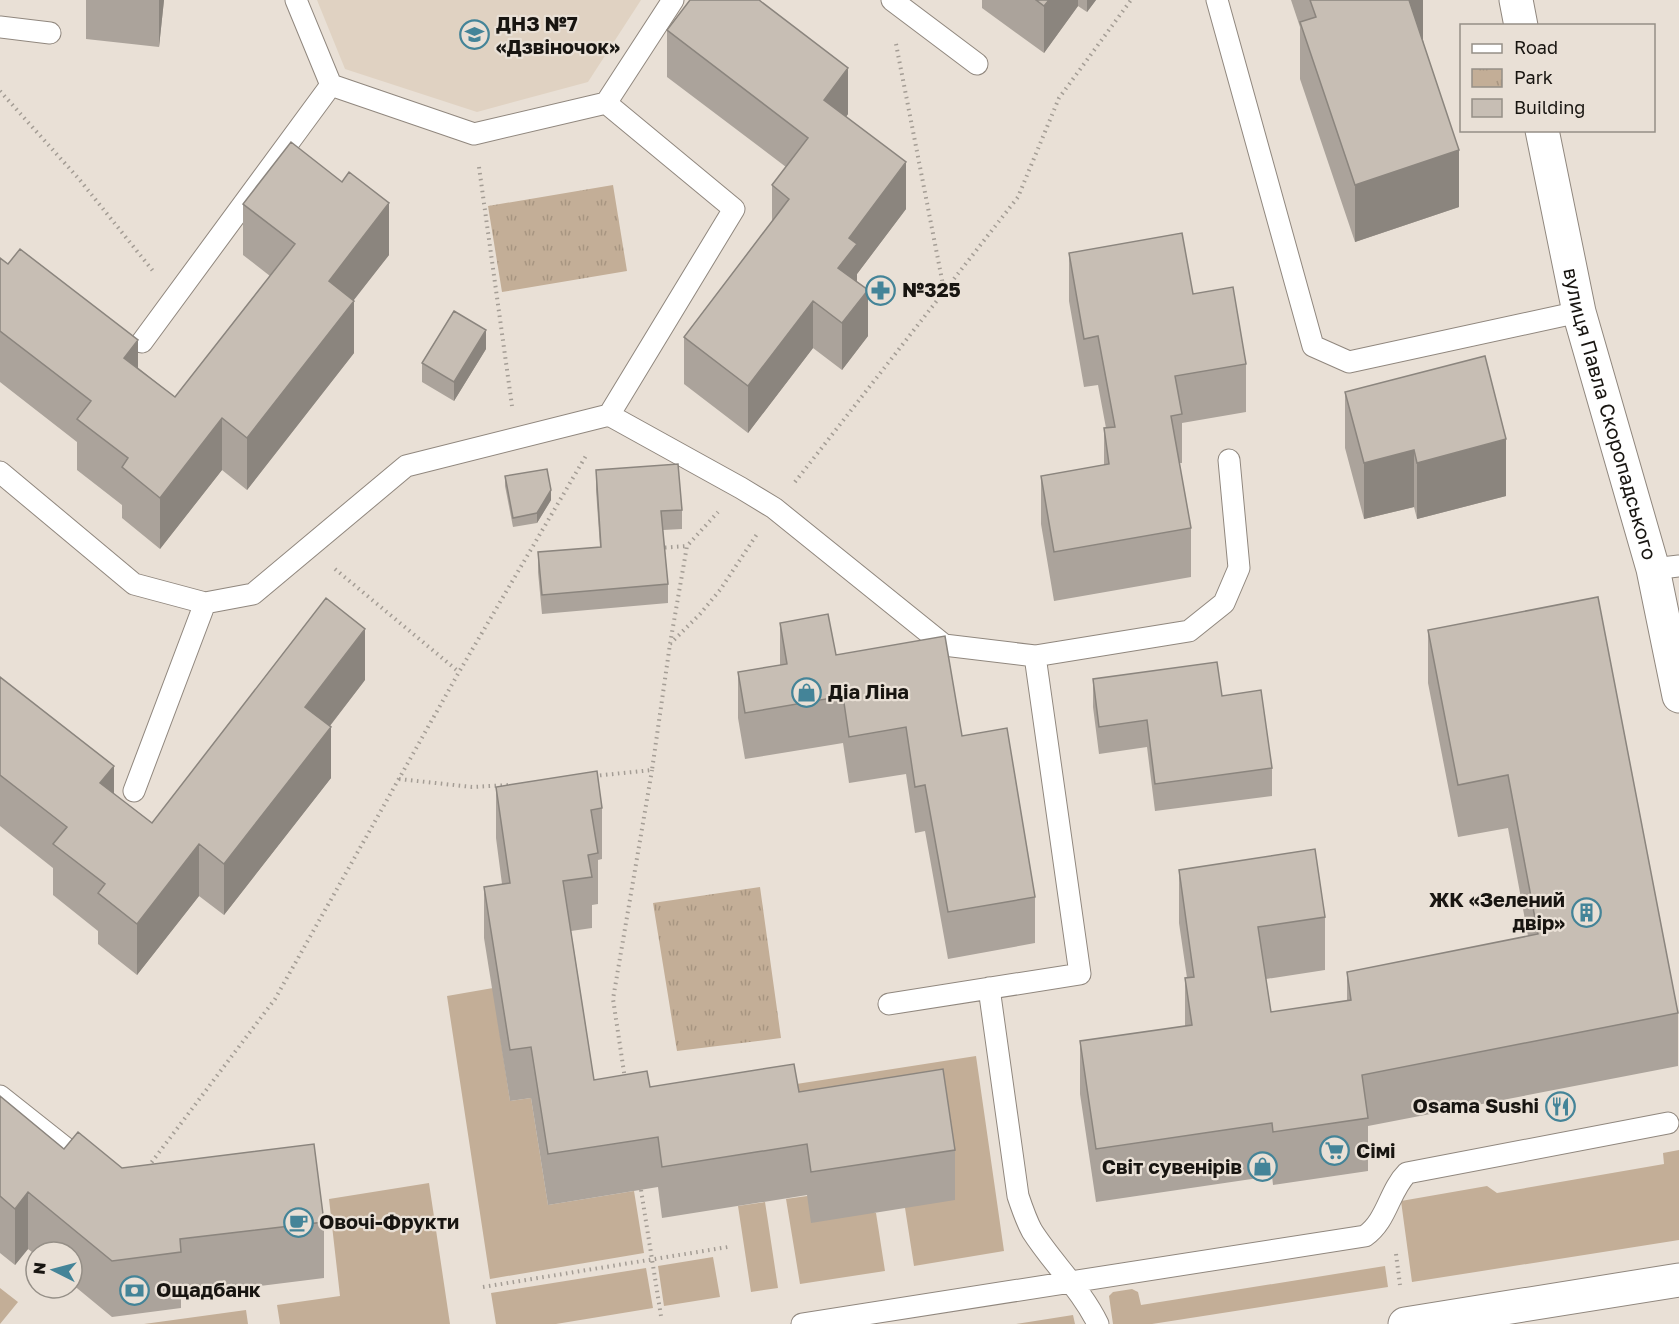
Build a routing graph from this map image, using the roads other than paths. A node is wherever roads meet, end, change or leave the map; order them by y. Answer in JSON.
{"nodes":[{"id":1,"x":296,"y":0,"type":"edge"},
{"id":2,"x":673,"y":0,"type":"edge"},
{"id":3,"x":892,"y":0,"type":"edge"},
{"id":4,"x":1217,"y":0,"type":"edge"},
{"id":5,"x":1516,"y":0,"type":"edge"},
{"id":6,"x":1521,"y":24,"type":"edge"},
{"id":7,"x":0,"y":27,"type":"edge"},
{"id":8,"x":50,"y":33,"type":"dead end"},
{"id":9,"x":977,"y":64,"type":"dead end"},
{"id":10,"x":331,"y":85,"type":"junction"},
{"id":11,"x":606,"y":103,"type":"junction"},
{"id":12,"x":1542,"y":132,"type":"edge"},
{"id":13,"x":1578,"y":312,"type":"junction"},
{"id":14,"x":142,"y":342,"type":"dead end"},
{"id":15,"x":609,"y":415,"type":"junction"},
{"id":16,"x":1229,"y":460,"type":"dead end"},
{"id":17,"x":0,"y":472,"type":"edge"},
{"id":18,"x":1666,"y":568,"type":"edge"},
{"id":19,"x":205,"y":603,"type":"junction"},
{"id":20,"x":1035,"y":656,"type":"junction"},
{"id":21,"x":1679,"y":696,"type":"edge"},
{"id":22,"x":134,"y":791,"type":"dead end"},
{"id":23,"x":989,"y":988,"type":"junction"},
{"id":24,"x":889,"y":1004,"type":"dead end"},
{"id":25,"x":0,"y":1096,"type":"edge"},
{"id":26,"x":1668,"y":1124,"type":"dead end"},
{"id":27,"x":77,"y":1157,"type":"edge"},
{"id":28,"x":1679,"y":1280,"type":"edge"},
{"id":29,"x":1072,"y":1282,"type":"junction"},
{"id":30,"x":1472,"y":1319,"type":"edge"},
{"id":31,"x":802,"y":1324,"type":"edge"},
{"id":32,"x":1098,"y":1324,"type":"edge"},
{"id":33,"x":1405,"y":1324,"type":"edge"}],
"edges":[{"from":1,"to":10,"type":"lane"},
{"from":2,"to":11,"type":"lane"},
{"from":3,"to":9,"type":"lane"},
{"from":4,"to":13,"type":"lane"},
{"from":5,"to":6,"type":"street"},
{"from":7,"to":8,"type":"lane"},
{"from":10,"to":11,"type":"lane"},
{"from":10,"to":14,"type":"lane"},
{"from":11,"to":15,"type":"lane"},
{"from":12,"to":13,"type":"street","name":"вулиця Павла Скоропадського"},
{"from":13,"to":18,"type":"street","name":"вулиця Павла Скоропадського"},
{"from":15,"to":19,"type":"lane"},
{"from":15,"to":20,"type":"lane"},
{"from":16,"to":20,"type":"lane"},
{"from":17,"to":19,"type":"lane"},
{"from":18,"to":21,"type":"street","name":"вулиця Павла Скоропадського"},
{"from":19,"to":22,"type":"lane"},
{"from":20,"to":23,"type":"lane"},
{"from":23,"to":24,"type":"lane"},
{"from":23,"to":29,"type":"lane"},
{"from":25,"to":27,"type":"lane"},
{"from":26,"to":29,"type":"lane"},
{"from":28,"to":30,"type":"street"},
{"from":29,"to":31,"type":"lane"},
{"from":29,"to":32,"type":"lane"},
{"from":30,"to":33,"type":"street"}]}
